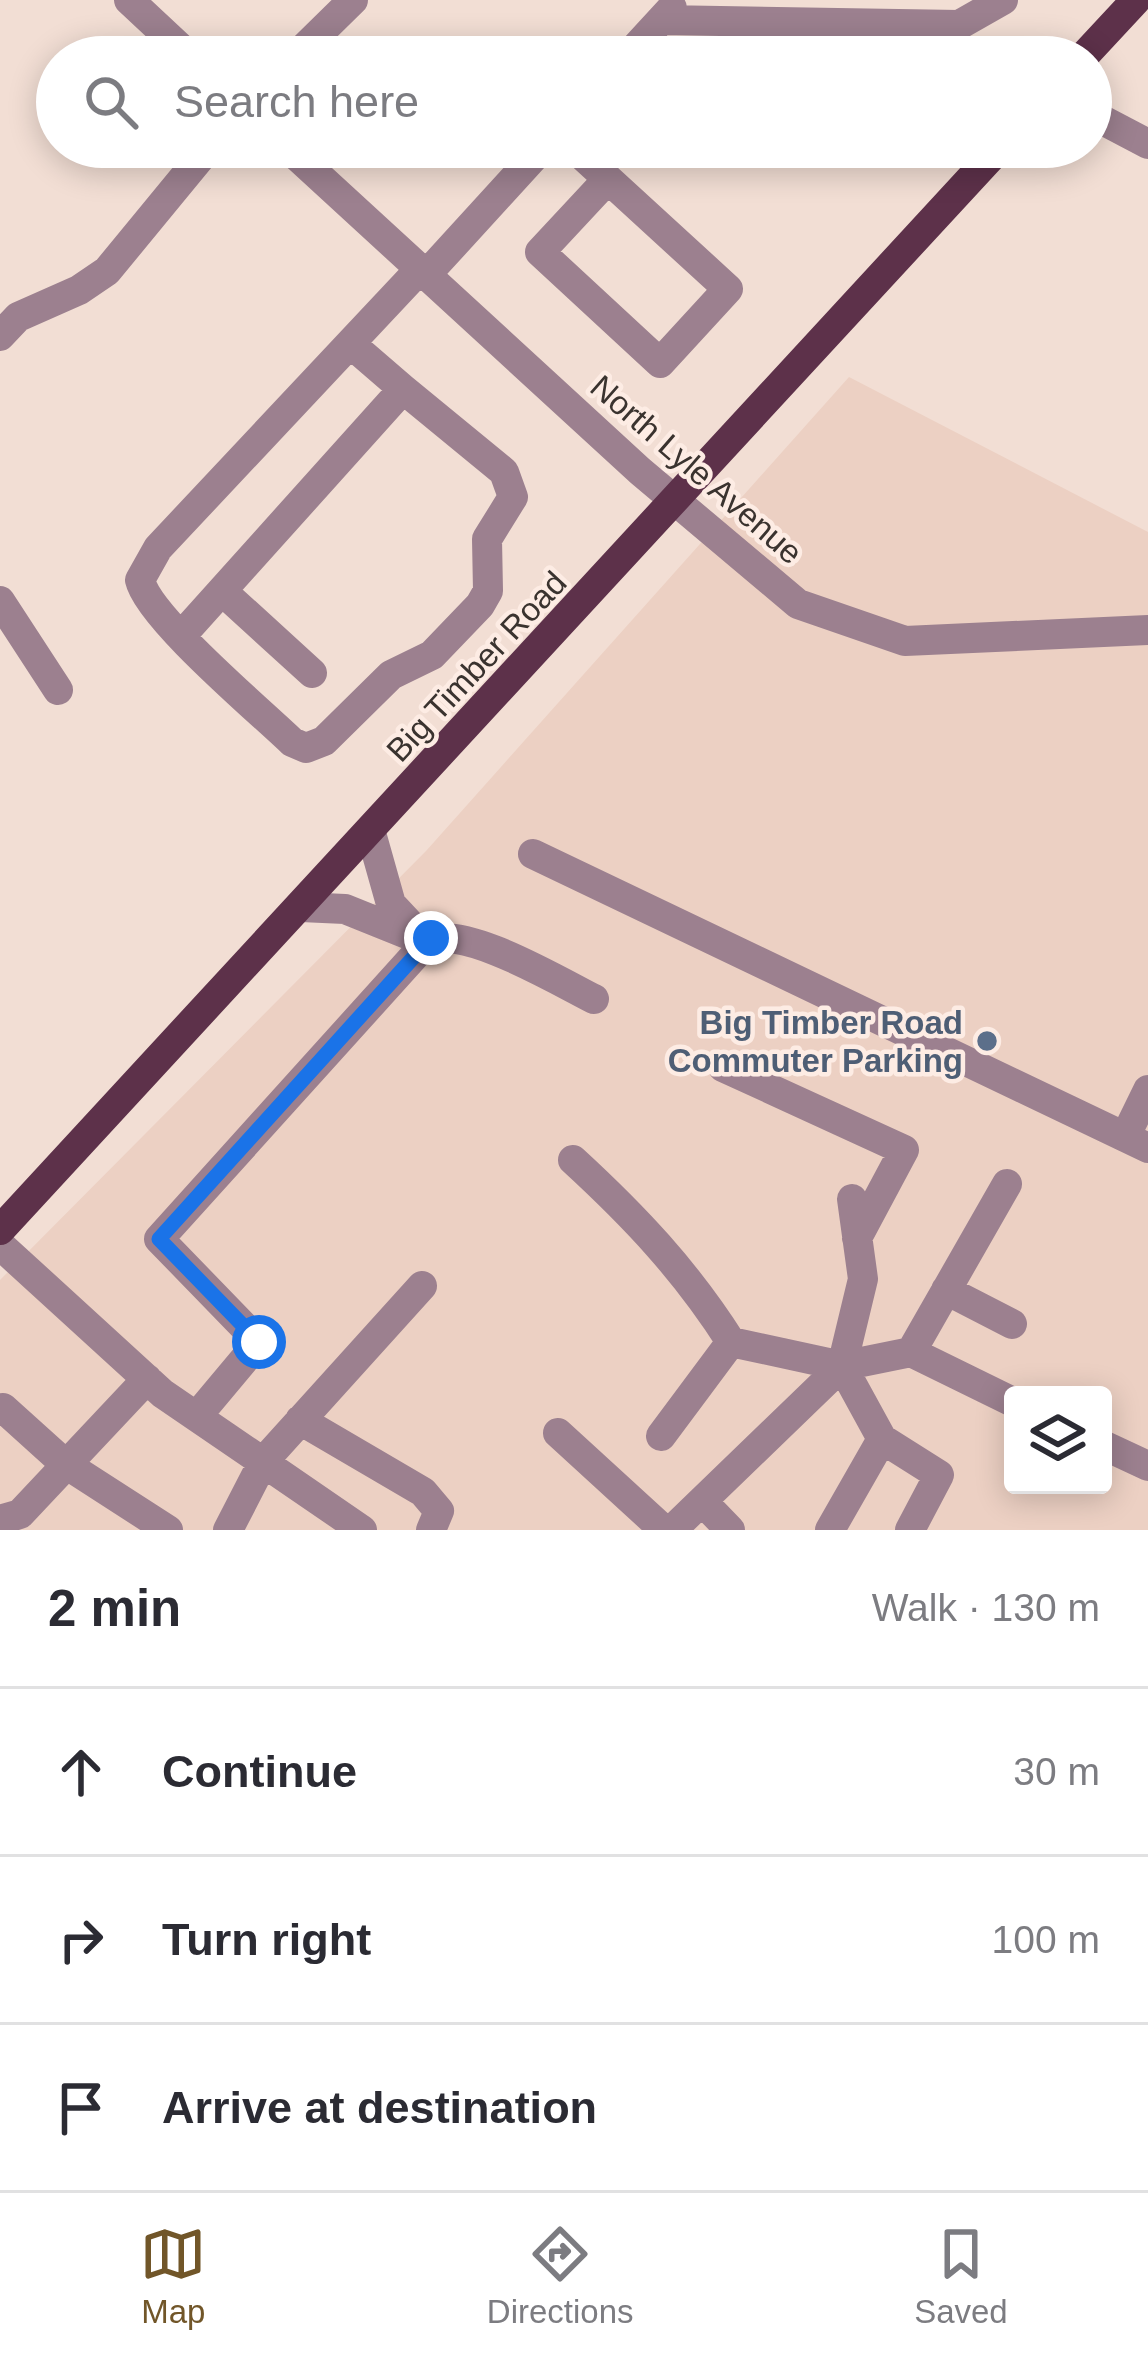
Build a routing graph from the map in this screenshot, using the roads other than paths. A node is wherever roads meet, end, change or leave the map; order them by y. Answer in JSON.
{"nodes":[{"id":1,"x":129,"y":0,"type":"edge"},
{"id":2,"x":353,"y":0,"type":"edge"},
{"id":3,"x":1004,"y":0,"type":"edge"},
{"id":4,"x":1136,"y":0,"type":"edge"},
{"id":5,"x":670,"y":10,"type":"edge"},
{"id":6,"x":168,"y":36,"type":"edge"},
{"id":7,"x":316,"y":36,"type":"edge"},
{"id":8,"x":646,"y":36,"type":"edge"},
{"id":9,"x":1103,"y":36,"type":"edge"},
{"id":10,"x":1112,"y":125,"type":"edge"},
{"id":11,"x":1148,"y":144,"type":"edge"},
{"id":12,"x":190,"y":168,"type":"edge"},
{"id":13,"x":310,"y":168,"type":"edge"},
{"id":14,"x":523,"y":168,"type":"edge"},
{"id":15,"x":596,"y":168,"type":"edge"},
{"id":16,"x":981,"y":168,"type":"edge"},
{"id":17,"x":608,"y":179,"type":"junction"},
{"id":18,"x":423,"y":272,"type":"junction"},
{"id":19,"x":0,"y":336,"type":"edge"},
{"id":20,"x":352,"y":345,"type":"junction"},
{"id":21,"x":404,"y":389,"type":"junction"},
{"id":22,"x":676,"y":502,"type":"junction"},
{"id":23,"x":222,"y":590,"type":"junction"},
{"id":24,"x":0,"y":601,"type":"edge"},
{"id":25,"x":1148,"y":630,"type":"edge"},
{"id":26,"x":182,"y":635,"type":"junction"},
{"id":27,"x":312,"y":673,"type":"dead end"},
{"id":28,"x":58,"y":689,"type":"dead end"},
{"id":29,"x":371,"y":833,"type":"junction"},
{"id":30,"x":533,"y":854,"type":"dead end"},
{"id":31,"x":301,"y":907,"type":"junction"},
{"id":32,"x":427,"y":942,"type":"junction"},
{"id":33,"x":594,"y":999,"type":"dead end"},
{"id":34,"x":723,"y":1067,"type":"dead end"},
{"id":35,"x":1148,"y":1090,"type":"edge"},
{"id":36,"x":1137,"y":1142,"type":"edge"},
{"id":37,"x":573,"y":1160,"type":"dead end"},
{"id":38,"x":1007,"y":1184,"type":"dead end"},
{"id":39,"x":852,"y":1199,"type":"dead end"},
{"id":40,"x":0,"y":1230,"type":"edge"},
{"id":41,"x":857,"y":1238,"type":"junction"},
{"id":42,"x":0,"y":1245,"type":"edge"},
{"id":43,"x":422,"y":1286,"type":"dead end"},
{"id":44,"x":946,"y":1290,"type":"junction"},
{"id":45,"x":1012,"y":1324,"type":"dead end"},
{"id":46,"x":731,"y":1342,"type":"junction"},
{"id":47,"x":911,"y":1352,"type":"junction"},
{"id":48,"x":844,"y":1363,"type":"junction"},
{"id":49,"x":147,"y":1378,"type":"junction"},
{"id":50,"x":1004,"y":1398,"type":"edge"},
{"id":51,"x":0,"y":1411,"type":"edge"},
{"id":52,"x":197,"y":1416,"type":"junction"},
{"id":53,"x":300,"y":1420,"type":"junction"},
{"id":54,"x":558,"y":1433,"type":"dead end"},
{"id":55,"x":661,"y":1436,"type":"dead end"},
{"id":56,"x":881,"y":1439,"type":"junction"},
{"id":57,"x":1112,"y":1449,"type":"edge"},
{"id":58,"x":263,"y":1462,"type":"junction"},
{"id":59,"x":64,"y":1463,"type":"junction"},
{"id":60,"x":1148,"y":1466,"type":"edge"},
{"id":61,"x":702,"y":1501,"type":"junction"},
{"id":62,"x":0,"y":1520,"type":"edge"},
{"id":63,"x":168,"y":1530,"type":"edge"},
{"id":64,"x":228,"y":1530,"type":"edge"},
{"id":65,"x":362,"y":1530,"type":"edge"},
{"id":66,"x":431,"y":1530,"type":"edge"},
{"id":67,"x":668,"y":1530,"type":"edge"},
{"id":68,"x":730,"y":1530,"type":"edge"},
{"id":69,"x":830,"y":1530,"type":"edge"},
{"id":70,"x":910,"y":1530,"type":"edge"}],
"edges":[{"from":1,"to":6,"type":"street"},
{"from":2,"to":7,"type":"street"},
{"from":3,"to":5,"type":"street"},
{"from":4,"to":9,"type":"main road"},
{"from":5,"to":8,"type":"street"},
{"from":10,"to":11,"type":"street"},
{"from":12,"to":19,"type":"street"},
{"from":13,"to":18,"type":"street","name":"North Lyle Avenue"},
{"from":14,"to":18,"type":"street"},
{"from":15,"to":17,"type":"street"},
{"from":16,"to":22,"type":"main road","name":"Big Timber Road"},
{"from":17,"to":17,"type":"street"},
{"from":18,"to":20,"type":"street"},
{"from":18,"to":22,"type":"street","name":"North Lyle Avenue"},
{"from":20,"to":21,"type":"street"},
{"from":20,"to":26,"type":"street"},
{"from":21,"to":23,"type":"street"},
{"from":21,"to":26,"type":"street"},
{"from":22,"to":25,"type":"street","name":"North Lyle Avenue"},
{"from":22,"to":29,"type":"main road","name":"Big Timber Road"},
{"from":23,"to":26,"type":"street"},
{"from":23,"to":27,"type":"street"},
{"from":24,"to":28,"type":"street"},
{"from":29,"to":31,"type":"main road","name":"Big Timber Road"},
{"from":29,"to":32,"type":"street"},
{"from":30,"to":36,"type":"street"},
{"from":31,"to":32,"type":"street"},
{"from":31,"to":40,"type":"main road","name":"Big Timber Road"},
{"from":32,"to":33,"type":"street"},
{"from":32,"to":52,"type":"street"},
{"from":34,"to":41,"type":"street"},
{"from":35,"to":36,"type":"street"},
{"from":37,"to":46,"type":"street"},
{"from":38,"to":44,"type":"street"},
{"from":39,"to":41,"type":"street"},
{"from":41,"to":48,"type":"street"},
{"from":42,"to":49,"type":"street"},
{"from":43,"to":53,"type":"street"},
{"from":44,"to":45,"type":"street"},
{"from":44,"to":47,"type":"street"},
{"from":46,"to":48,"type":"street"},
{"from":46,"to":55,"type":"street"},
{"from":47,"to":48,"type":"street"},
{"from":47,"to":50,"type":"street"},
{"from":48,"to":56,"type":"street"},
{"from":48,"to":61,"type":"street"},
{"from":49,"to":52,"type":"street"},
{"from":49,"to":59,"type":"street"},
{"from":51,"to":59,"type":"street"},
{"from":52,"to":58,"type":"street"},
{"from":53,"to":58,"type":"street"},
{"from":53,"to":66,"type":"street"},
{"from":54,"to":67,"type":"street"},
{"from":56,"to":69,"type":"street"},
{"from":56,"to":70,"type":"street"},
{"from":57,"to":60,"type":"street"},
{"from":58,"to":64,"type":"street"},
{"from":58,"to":65,"type":"street"},
{"from":59,"to":62,"type":"street"},
{"from":59,"to":63,"type":"street"},
{"from":61,"to":67,"type":"street"},
{"from":61,"to":68,"type":"street"}]}
